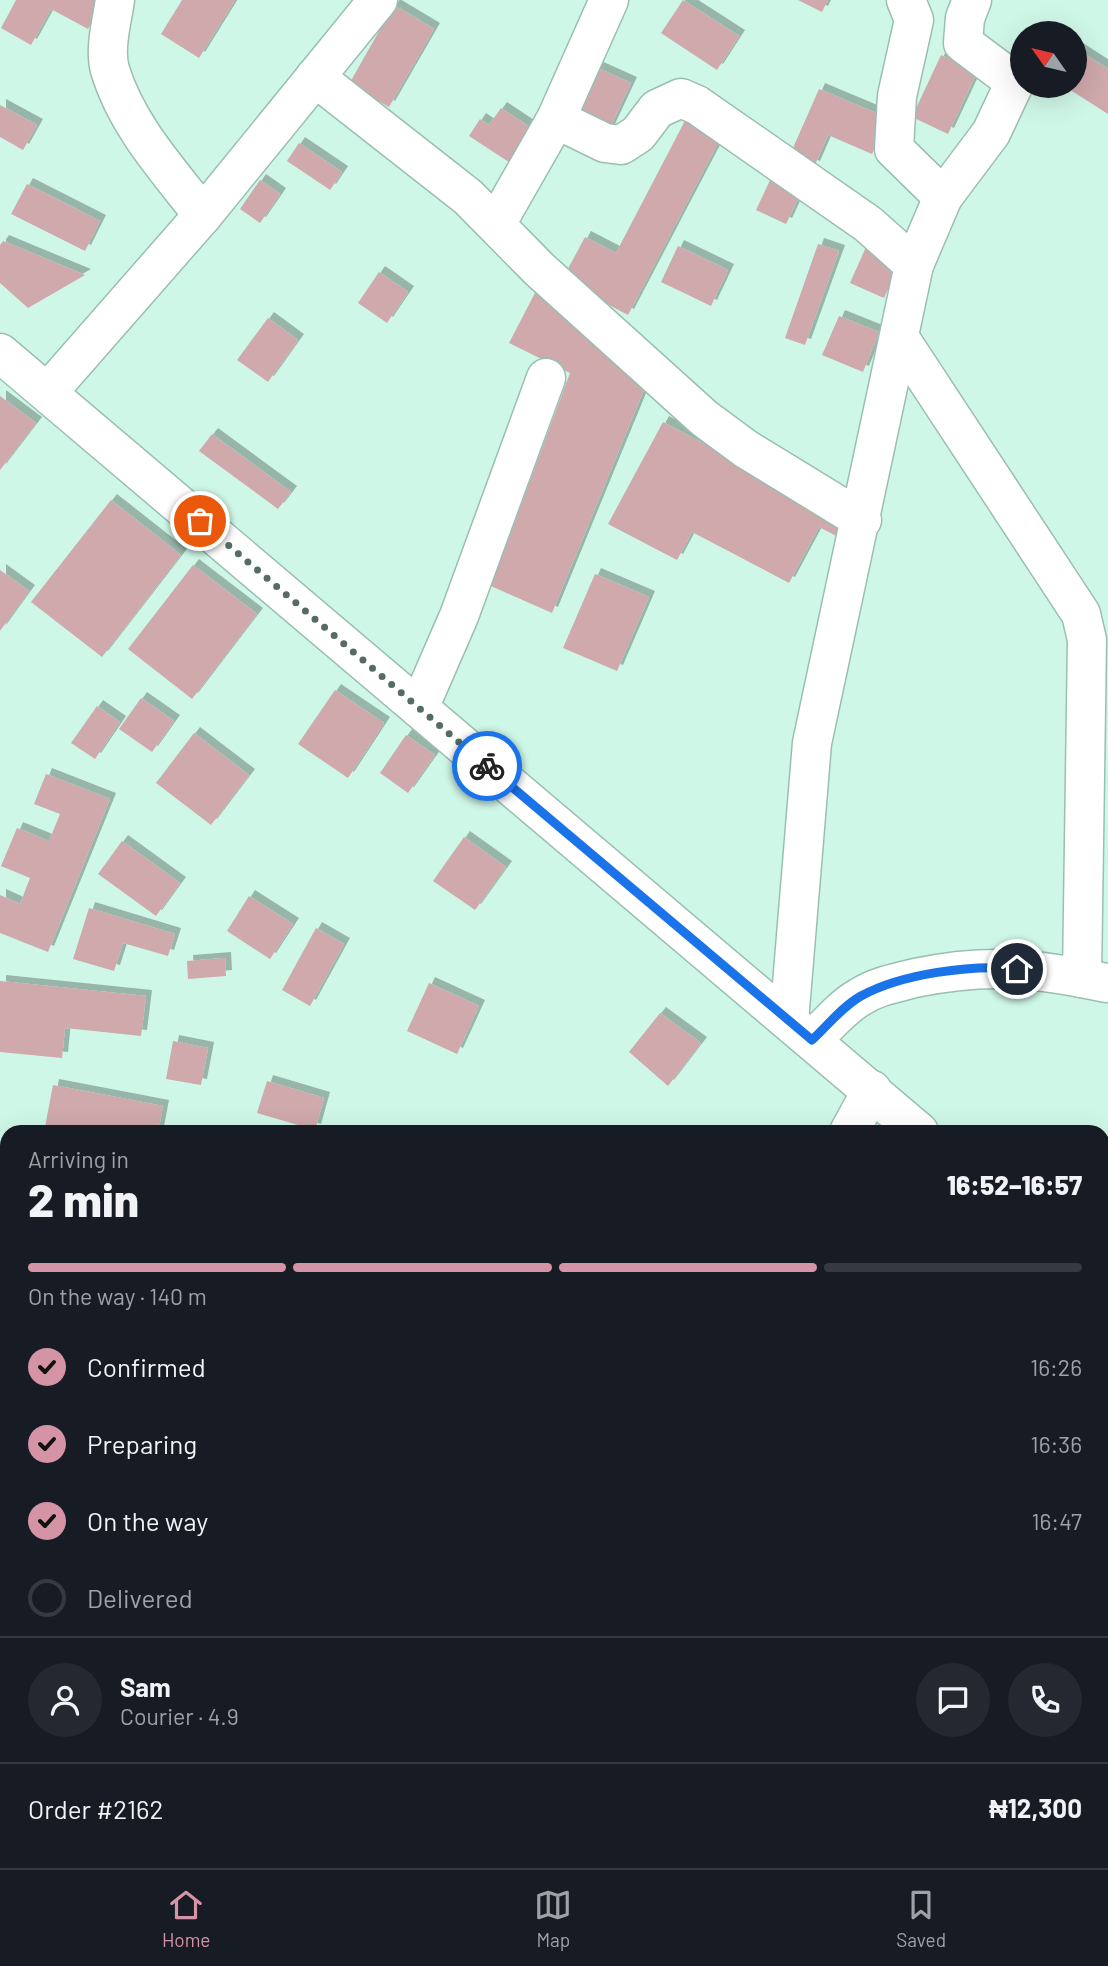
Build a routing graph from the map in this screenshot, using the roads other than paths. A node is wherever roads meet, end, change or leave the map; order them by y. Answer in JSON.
{"nodes":[{"id":1,"x":115,"y":0,"type":"edge"},
{"id":2,"x":378,"y":0,"type":"edge"},
{"id":3,"x":609,"y":0,"type":"edge"},
{"id":4,"x":906,"y":0,"type":"edge"},
{"id":5,"x":972,"y":0,"type":"edge"},
{"id":6,"x":315,"y":77,"type":"junction"},
{"id":7,"x":556,"y":119,"type":"junction"},
{"id":8,"x":943,"y":197,"type":"junction"},
{"id":9,"x":203,"y":215,"type":"junction"},
{"id":10,"x":496,"y":224,"type":"junction"},
{"id":11,"x":914,"y":265,"type":"junction"},
{"id":12,"x":899,"y":338,"type":"junction"},
{"id":13,"x":0,"y":353,"type":"edge"},
{"id":14,"x":546,"y":378,"type":"dead end"},
{"id":15,"x":48,"y":392,"type":"junction"},
{"id":16,"x":862,"y":520,"type":"junction"},
{"id":17,"x":419,"y":708,"type":"junction"},
{"id":18,"x":1095,"y":981,"type":"edge"},
{"id":19,"x":800,"y":1030,"type":"junction"},
{"id":20,"x":872,"y":1090,"type":"junction"},
{"id":21,"x":853,"y":1125,"type":"edge"},
{"id":22,"x":911,"y":1125,"type":"edge"}],
"edges":[{"from":1,"to":9,"type":"street"},
{"from":2,"to":6,"type":"street"},
{"from":3,"to":7,"type":"street"},
{"from":4,"to":8,"type":"street"},
{"from":5,"to":8,"type":"street"},
{"from":6,"to":9,"type":"street"},
{"from":6,"to":10,"type":"street"},
{"from":7,"to":10,"type":"street"},
{"from":7,"to":11,"type":"street"},
{"from":8,"to":11,"type":"street"},
{"from":9,"to":15,"type":"street"},
{"from":10,"to":16,"type":"street"},
{"from":11,"to":12,"type":"street"},
{"from":12,"to":16,"type":"street"},
{"from":12,"to":18,"type":"street"},
{"from":13,"to":15,"type":"street"},
{"from":14,"to":17,"type":"street"},
{"from":15,"to":17,"type":"street"},
{"from":16,"to":19,"type":"street"},
{"from":17,"to":19,"type":"street"},
{"from":18,"to":19,"type":"street"},
{"from":19,"to":20,"type":"street"},
{"from":20,"to":21,"type":"street"},
{"from":20,"to":22,"type":"street"}]}
